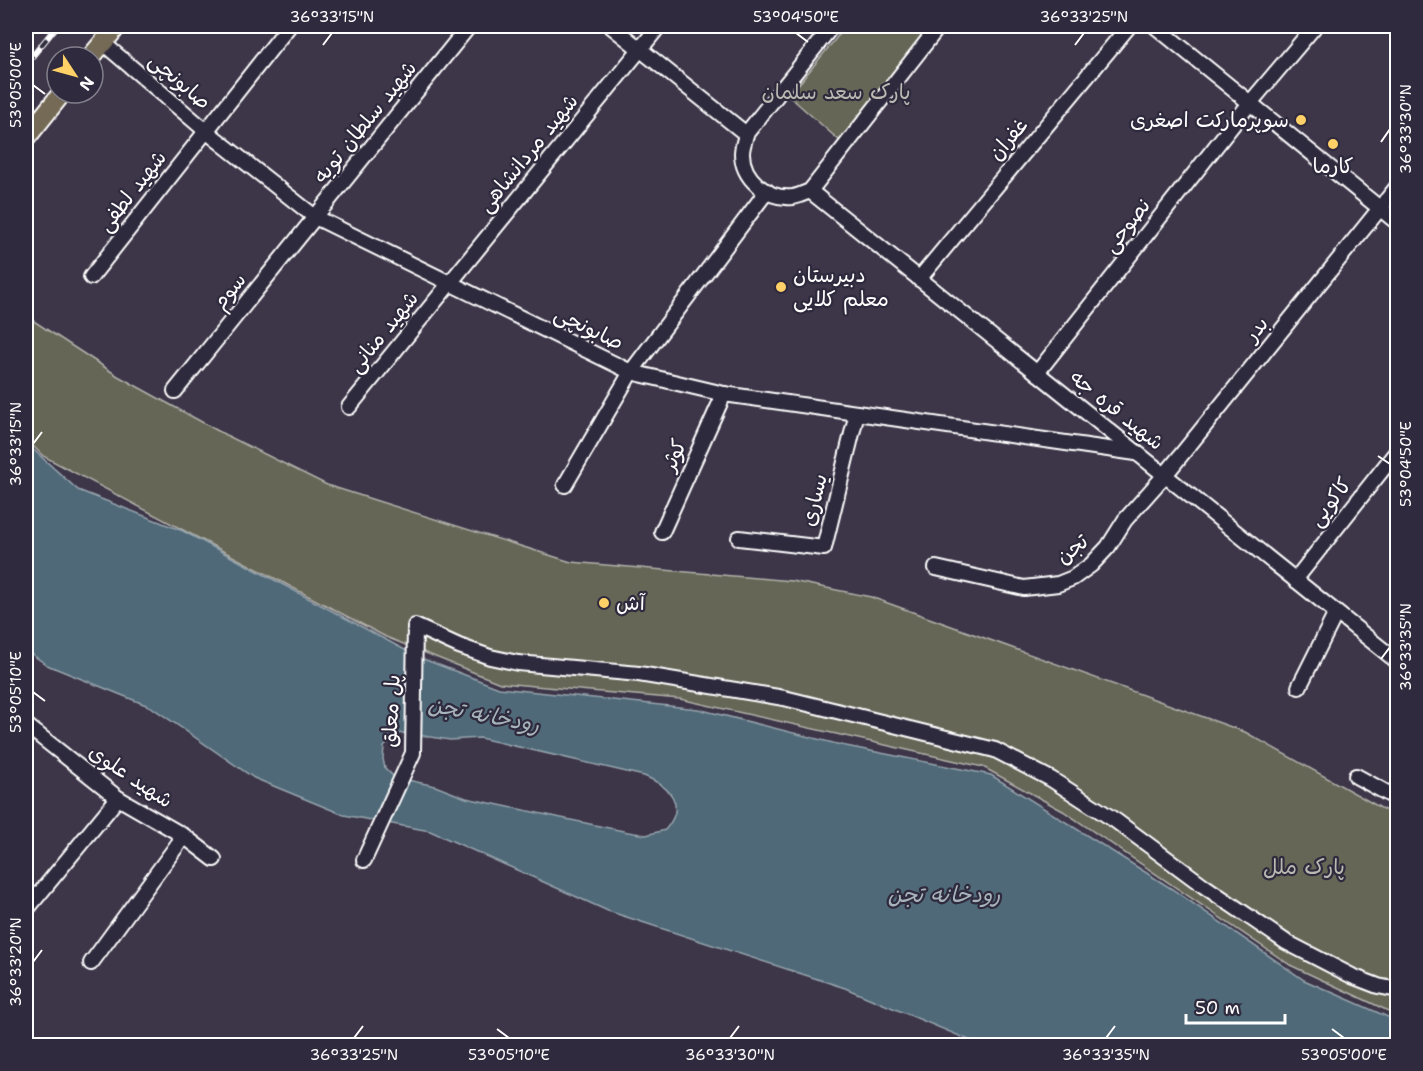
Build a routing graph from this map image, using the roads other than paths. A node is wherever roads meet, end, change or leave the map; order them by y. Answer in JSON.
{"nodes":[{"id":1,"x":117,"y":26,"type":"edge"},
{"id":2,"x":290,"y":26,"type":"edge"},
{"id":3,"x":469,"y":26,"type":"edge"},
{"id":4,"x":611,"y":26,"type":"edge"},
{"id":5,"x":659,"y":26,"type":"edge"},
{"id":6,"x":832,"y":26,"type":"edge"},
{"id":7,"x":939,"y":26,"type":"edge"},
{"id":8,"x":1129,"y":26,"type":"edge"},
{"id":9,"x":1155,"y":26,"type":"edge"},
{"id":10,"x":1315,"y":26,"type":"edge"},
{"id":11,"x":103,"y":43,"type":"joint"},
{"id":12,"x":640,"y":49,"type":"junction"},
{"id":13,"x":1250,"y":103,"type":"junction"},
{"id":14,"x":52,"y":105,"type":"edge"},
{"id":15,"x":206,"y":131,"type":"junction"},
{"id":16,"x":746,"y":134,"type":"junction"},
{"id":17,"x":26,"y":138,"type":"edge"},
{"id":18,"x":1398,"y":186,"type":"edge"},
{"id":19,"x":766,"y":191,"type":"junction"},
{"id":20,"x":810,"y":191,"type":"junction"},
{"id":21,"x":1379,"y":208,"type":"junction"},
{"id":22,"x":315,"y":217,"type":"junction"},
{"id":23,"x":1398,"y":223,"type":"edge"},
{"id":24,"x":91,"y":277,"type":"dead end"},
{"id":25,"x":920,"y":279,"type":"junction"},
{"id":26,"x":450,"y":283,"type":"junction"},
{"id":27,"x":631,"y":372,"type":"junction"},
{"id":28,"x":1037,"y":373,"type":"junction"},
{"id":29,"x":175,"y":391,"type":"dead end"},
{"id":30,"x":724,"y":394,"type":"junction"},
{"id":31,"x":349,"y":407,"type":"dead end"},
{"id":32,"x":857,"y":413,"type":"junction"},
{"id":33,"x":1398,"y":450,"type":"edge"},
{"id":34,"x":1136,"y":453,"type":"junction"},
{"id":35,"x":1165,"y":475,"type":"junction"},
{"id":36,"x":565,"y":485,"type":"dead end"},
{"id":37,"x":662,"y":532,"type":"dead end"},
{"id":38,"x":739,"y":538,"type":"dead end"},
{"id":39,"x":936,"y":568,"type":"dead end"},
{"id":40,"x":1295,"y":580,"type":"junction"},
{"id":41,"x":1336,"y":613,"type":"junction"},
{"id":42,"x":1398,"y":663,"type":"edge"},
{"id":43,"x":1299,"y":687,"type":"dead end"},
{"id":44,"x":26,"y":725,"type":"edge"},
{"id":45,"x":1356,"y":776,"type":"dead end"},
{"id":46,"x":118,"y":798,"type":"junction"},
{"id":47,"x":1398,"y":800,"type":"edge"},
{"id":48,"x":184,"y":837,"type":"junction"},
{"id":49,"x":214,"y":859,"type":"dead end"},
{"id":50,"x":364,"y":860,"type":"dead end"},
{"id":51,"x":27,"y":909,"type":"edge"},
{"id":52,"x":91,"y":963,"type":"dead end"},
{"id":53,"x":1398,"y":990,"type":"edge"}],
"edges":[{"from":1,"to":11,"type":"main road"},
{"from":2,"to":15,"type":"street","name":"شهید لطفی"},
{"from":3,"to":22,"type":"street","name":"شهید سلطان تویه"},
{"from":4,"to":12,"type":"street"},
{"from":5,"to":12,"type":"street","name":"شهید مردانشاهی"},
{"from":6,"to":16,"type":"street"},
{"from":7,"to":20,"type":"street"},
{"from":8,"to":25,"type":"street","name":"غفران"},
{"from":9,"to":13,"type":"street"},
{"from":10,"to":13,"type":"street","name":"نصوحی"},
{"from":11,"to":15,"type":"street","name":"صابونچی"},
{"from":12,"to":16,"type":"street"},
{"from":12,"to":26,"type":"street","name":"شهید مردانشاهی"},
{"from":13,"to":21,"type":"street"},
{"from":13,"to":28,"type":"street","name":"نصوحی"},
{"from":14,"to":17,"type":"main road"},
{"from":15,"to":22,"type":"street","name":"صابونچی"},
{"from":15,"to":24,"type":"street","name":"شهید لطفی"},
{"from":16,"to":19,"type":"street"},
{"from":18,"to":21,"type":"street","name":"بدر"},
{"from":19,"to":20,"type":"street"},
{"from":19,"to":27,"type":"street"},
{"from":20,"to":25,"type":"street","name":"شهید قره جه"},
{"from":21,"to":23,"type":"street"},
{"from":21,"to":35,"type":"street","name":"بدر"},
{"from":22,"to":26,"type":"street","name":"صابونچی"},
{"from":22,"to":29,"type":"street","name":"سوم"},
{"from":25,"to":28,"type":"street","name":"شهید قره جه"},
{"from":26,"to":27,"type":"street","name":"صابونچی"},
{"from":26,"to":31,"type":"street","name":"شهید منانی"},
{"from":27,"to":30,"type":"street","name":"صابونچی"},
{"from":27,"to":36,"type":"street"},
{"from":28,"to":34,"type":"street","name":"شهید قره جه"},
{"from":30,"to":32,"type":"street","name":"صابونچی"},
{"from":30,"to":37,"type":"street","name":"کوثر"},
{"from":32,"to":34,"type":"street","name":"صابونچی"},
{"from":32,"to":38,"type":"street","name":"یساری"},
{"from":33,"to":40,"type":"street","name":"کاکویی"},
{"from":34,"to":35,"type":"street","name":"شهید قره جه"},
{"from":35,"to":39,"type":"street","name":"تجن"},
{"from":35,"to":40,"type":"street","name":"شهید قره جه"},
{"from":40,"to":41,"type":"street","name":"شهید قره جه"},
{"from":41,"to":42,"type":"street","name":"شهید قره جه"},
{"from":41,"to":43,"type":"street"},
{"from":44,"to":46,"type":"street","name":"شهید علوی"},
{"from":45,"to":47,"type":"street"},
{"from":46,"to":48,"type":"street","name":"شهید علوی"},
{"from":46,"to":51,"type":"street"},
{"from":48,"to":49,"type":"street","name":"شهید علوی"},
{"from":48,"to":52,"type":"street"},
{"from":50,"to":53,"type":"street","name":"پل معلق"}]}
